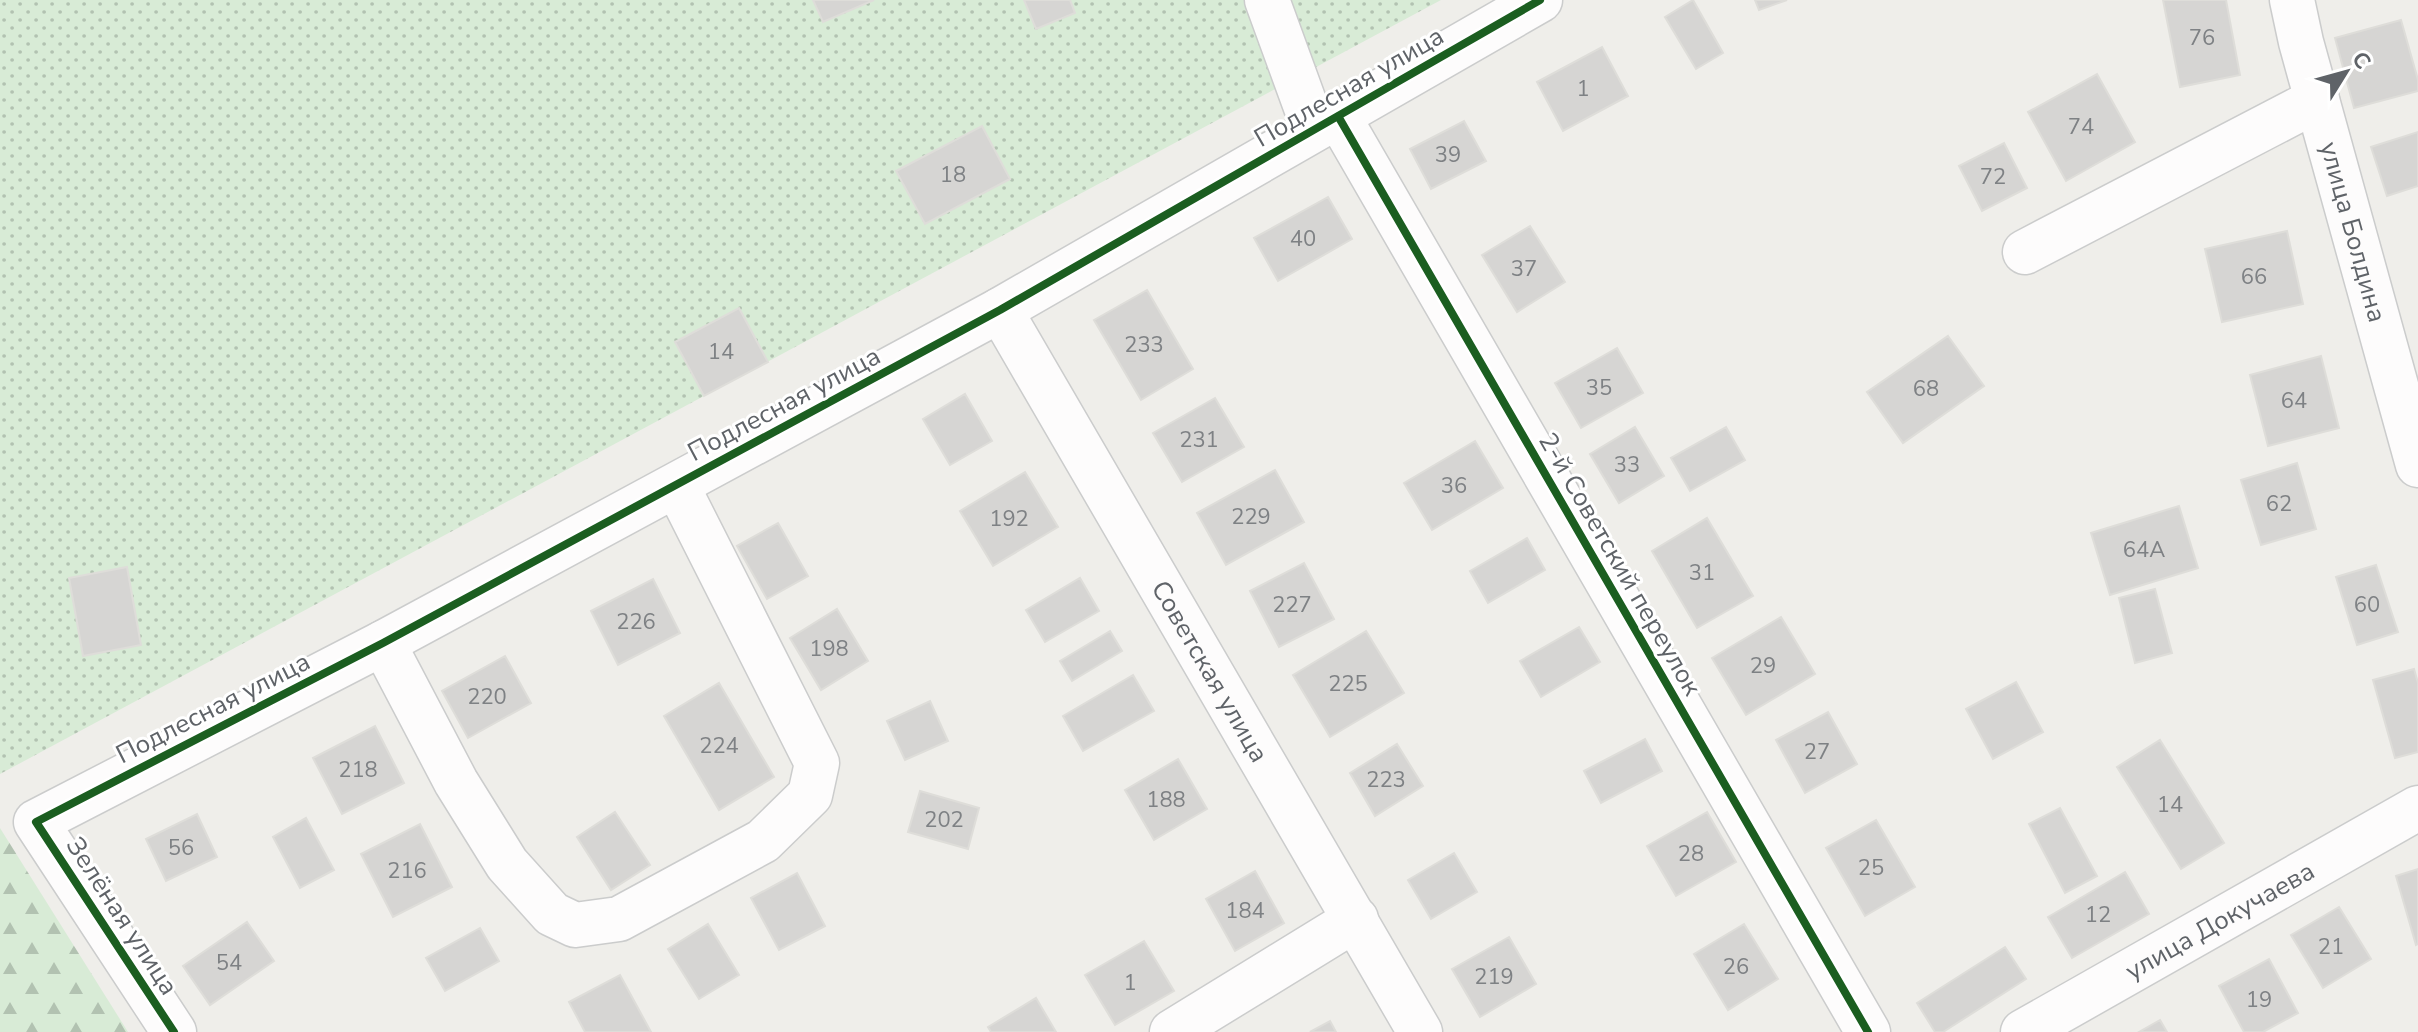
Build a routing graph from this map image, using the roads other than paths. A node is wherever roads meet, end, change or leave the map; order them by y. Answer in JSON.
{"nodes":[{"id":1,"x":1267,"y":0,"type":"edge"},
{"id":2,"x":1540,"y":0,"type":"edge"},
{"id":3,"x":2292,"y":0,"type":"edge"},
{"id":4,"x":2317,"y":100,"type":"junction"},
{"id":5,"x":1326,"y":123,"type":"junction"},
{"id":6,"x":2025,"y":252,"type":"dead end"},
{"id":7,"x":1000,"y":310,"type":"junction"},
{"id":8,"x":2418,"y":465,"type":"edge"},
{"id":9,"x":677,"y":486,"type":"junction"},
{"id":10,"x":383,"y":643,"type":"junction"},
{"id":11,"x":2418,"y":808,"type":"edge"},
{"id":12,"x":36,"y":822,"type":"joint"},
{"id":13,"x":1356,"y":919,"type":"junction"},
{"id":14,"x":174,"y":1032,"type":"edge"},
{"id":15,"x":1172,"y":1032,"type":"edge"},
{"id":16,"x":1420,"y":1032,"type":"edge"},
{"id":17,"x":1868,"y":1032,"type":"edge"},
{"id":18,"x":2023,"y":1032,"type":"edge"}],
"edges":[{"from":1,"to":5,"type":"street","name":"2-й Советский переулок"},
{"from":2,"to":5,"type":"street","name":"Подлесная улица"},
{"from":3,"to":4,"type":"street","name":"улица Болдина"},
{"from":4,"to":6,"type":"street"},
{"from":4,"to":8,"type":"street","name":"улица Болдина"},
{"from":5,"to":7,"type":"street","name":"Подлесная улица"},
{"from":5,"to":17,"type":"street","name":"2-й Советский переулок"},
{"from":7,"to":9,"type":"street","name":"Подлесная улица"},
{"from":7,"to":13,"type":"street","name":"Советская улица"},
{"from":9,"to":10,"type":"street","name":"Подлесная улица"},
{"from":9,"to":10,"type":"street"},
{"from":10,"to":12,"type":"street","name":"Подлесная улица"},
{"from":11,"to":18,"type":"street","name":"улица Докучаева"},
{"from":12,"to":14,"type":"street","name":"Зелёная улица"},
{"from":13,"to":15,"type":"street"},
{"from":13,"to":16,"type":"street","name":"Советская улица"}]}
